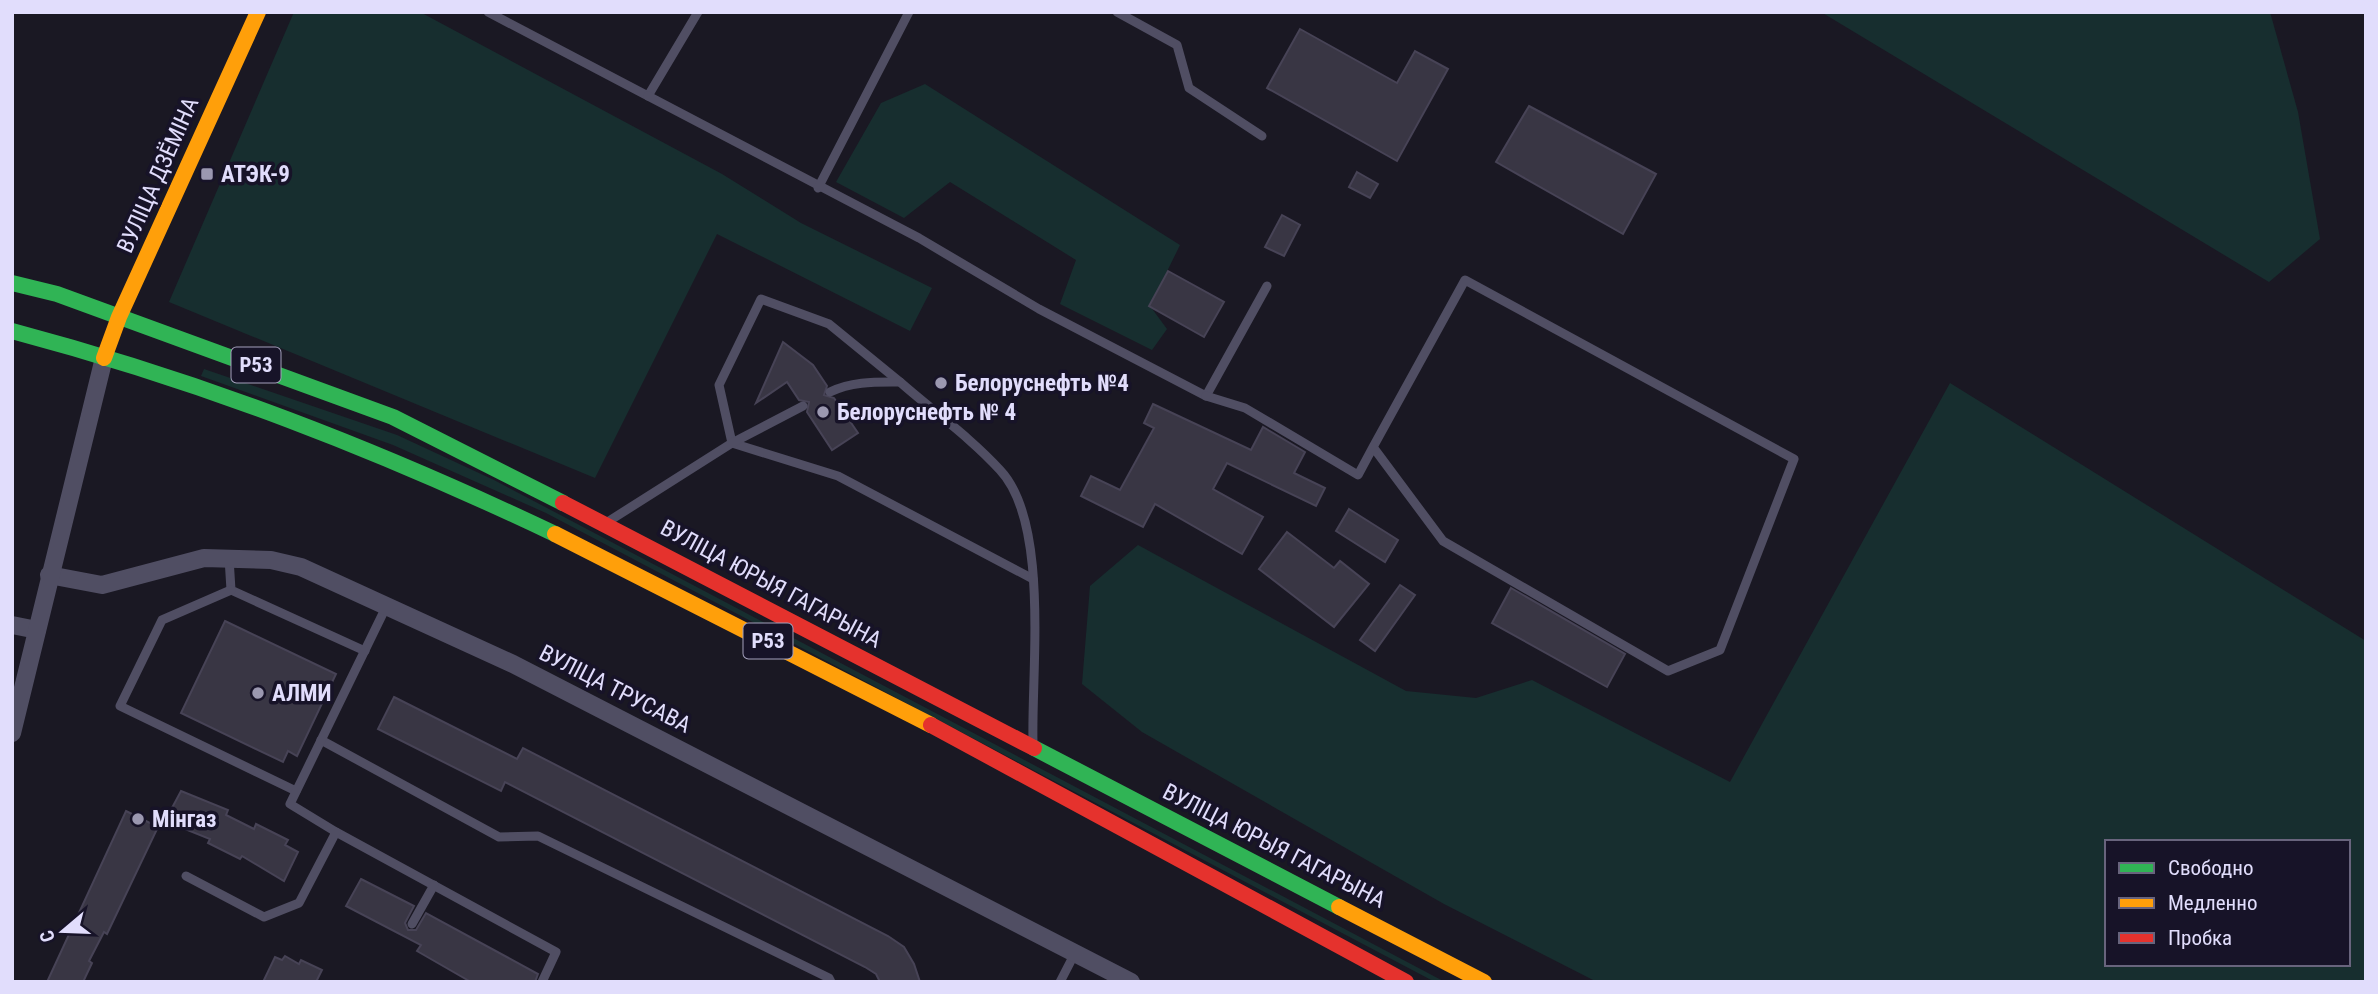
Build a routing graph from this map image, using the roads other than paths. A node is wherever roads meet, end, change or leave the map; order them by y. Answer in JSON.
{"nodes":[{"id":1,"x":258,"y":12,"type":"edge"},
{"id":2,"x":488,"y":12,"type":"edge"},
{"id":3,"x":698,"y":12,"type":"edge"},
{"id":4,"x":909,"y":12,"type":"edge"},
{"id":5,"x":1117,"y":12,"type":"edge"},
{"id":6,"x":648,"y":96,"type":"junction"},
{"id":7,"x":1262,"y":136,"type":"dead end"},
{"id":8,"x":818,"y":187,"type":"junction"},
{"id":9,"x":12,"y":283,"type":"edge"},
{"id":10,"x":1267,"y":286,"type":"dead end"},
{"id":11,"x":118,"y":317,"type":"junction"},
{"id":12,"x":12,"y":331,"type":"edge"},
{"id":13,"x":104,"y":358,"type":"junction"},
{"id":14,"x":900,"y":382,"type":"junction"},
{"id":15,"x":830,"y":392,"type":"dead end"},
{"id":16,"x":1206,"y":396,"type":"junction"},
{"id":17,"x":803,"y":406,"type":"dead end"},
{"id":18,"x":732,"y":443,"type":"junction"},
{"id":19,"x":1373,"y":447,"type":"junction"},
{"id":20,"x":606,"y":523,"type":"junction"},
{"id":21,"x":229,"y":558,"type":"junction"},
{"id":22,"x":49,"y":575,"type":"junction"},
{"id":23,"x":1033,"y":579,"type":"junction"},
{"id":24,"x":231,"y":590,"type":"junction"},
{"id":25,"x":395,"y":608,"type":"junction"},
{"id":26,"x":12,"y":625,"type":"edge"},
{"id":27,"x":37,"y":630,"type":"junction"},
{"id":28,"x":365,"y":652,"type":"junction"},
{"id":29,"x":12,"y":733,"type":"edge"},
{"id":30,"x":321,"y":740,"type":"junction"},
{"id":31,"x":1034,"y":747,"type":"junction"},
{"id":32,"x":296,"y":791,"type":"junction"},
{"id":33,"x":336,"y":832,"type":"junction"},
{"id":34,"x":186,"y":876,"type":"dead end"},
{"id":35,"x":433,"y":886,"type":"junction"},
{"id":36,"x":412,"y":924,"type":"dead end"},
{"id":37,"x":1075,"y":953,"type":"junction"},
{"id":38,"x":542,"y":982,"type":"edge"},
{"id":39,"x":831,"y":982,"type":"edge"},
{"id":40,"x":1060,"y":982,"type":"edge"},
{"id":41,"x":1131,"y":982,"type":"edge"},
{"id":42,"x":1406,"y":982,"type":"edge"},
{"id":43,"x":1484,"y":982,"type":"edge"}],
"edges":[{"from":1,"to":11,"type":"main road","name":"ВУЛІЦА ДЗЁМІНА"},
{"from":2,"to":6,"type":"lane"},
{"from":3,"to":6,"type":"lane"},
{"from":4,"to":8,"type":"lane"},
{"from":5,"to":7,"type":"lane"},
{"from":6,"to":8,"type":"lane"},
{"from":8,"to":16,"type":"lane"},
{"from":9,"to":11,"type":"main road","name":"ВУЛІЦА ЮРЫЯ ГАГАРЫНА","number":"Р53"},
{"from":10,"to":16,"type":"lane"},
{"from":11,"to":13,"type":"main road","name":"ВУЛІЦА ДЗЁМІНА"},
{"from":11,"to":20,"type":"main road","name":"ВУЛІЦА ЮРЫЯ ГАГАРЫНА","number":"Р53"},
{"from":12,"to":13,"type":"main road","number":"Р53"},
{"from":13,"to":22,"type":"street"},
{"from":13,"to":42,"type":"main road","number":"Р53"},
{"from":14,"to":15,"type":"lane"},
{"from":14,"to":18,"type":"lane"},
{"from":14,"to":23,"type":"lane"},
{"from":16,"to":19,"type":"lane"},
{"from":17,"to":18,"type":"lane"},
{"from":18,"to":20,"type":"lane"},
{"from":18,"to":23,"type":"lane"},
{"from":19,"to":19,"type":"lane"},
{"from":20,"to":31,"type":"main road","name":"ВУЛІЦА ЮРЫЯ ГАГАРЫНА","number":"Р53"},
{"from":21,"to":22,"type":"street","name":"ВУЛІЦА ТРУСАВА"},
{"from":21,"to":24,"type":"lane"},
{"from":21,"to":25,"type":"street","name":"ВУЛІЦА ТРУСАВА"},
{"from":22,"to":27,"type":"street"},
{"from":23,"to":31,"type":"lane"},
{"from":24,"to":28,"type":"lane"},
{"from":24,"to":32,"type":"lane"},
{"from":25,"to":28,"type":"lane"},
{"from":25,"to":37,"type":"street","name":"ВУЛІЦА ТРУСАВА"},
{"from":26,"to":27,"type":"street"},
{"from":27,"to":29,"type":"street"},
{"from":28,"to":30,"type":"lane"},
{"from":30,"to":32,"type":"lane"},
{"from":30,"to":39,"type":"lane"},
{"from":31,"to":43,"type":"main road","name":"ВУЛІЦА ЮРЫЯ ГАГАРЫНА","number":"Р53"},
{"from":32,"to":33,"type":"lane"},
{"from":33,"to":34,"type":"lane"},
{"from":33,"to":35,"type":"lane"},
{"from":35,"to":36,"type":"lane"},
{"from":35,"to":38,"type":"lane"},
{"from":37,"to":40,"type":"lane"},
{"from":37,"to":41,"type":"street","name":"ВУЛІЦА ТРУСАВА"}]}
